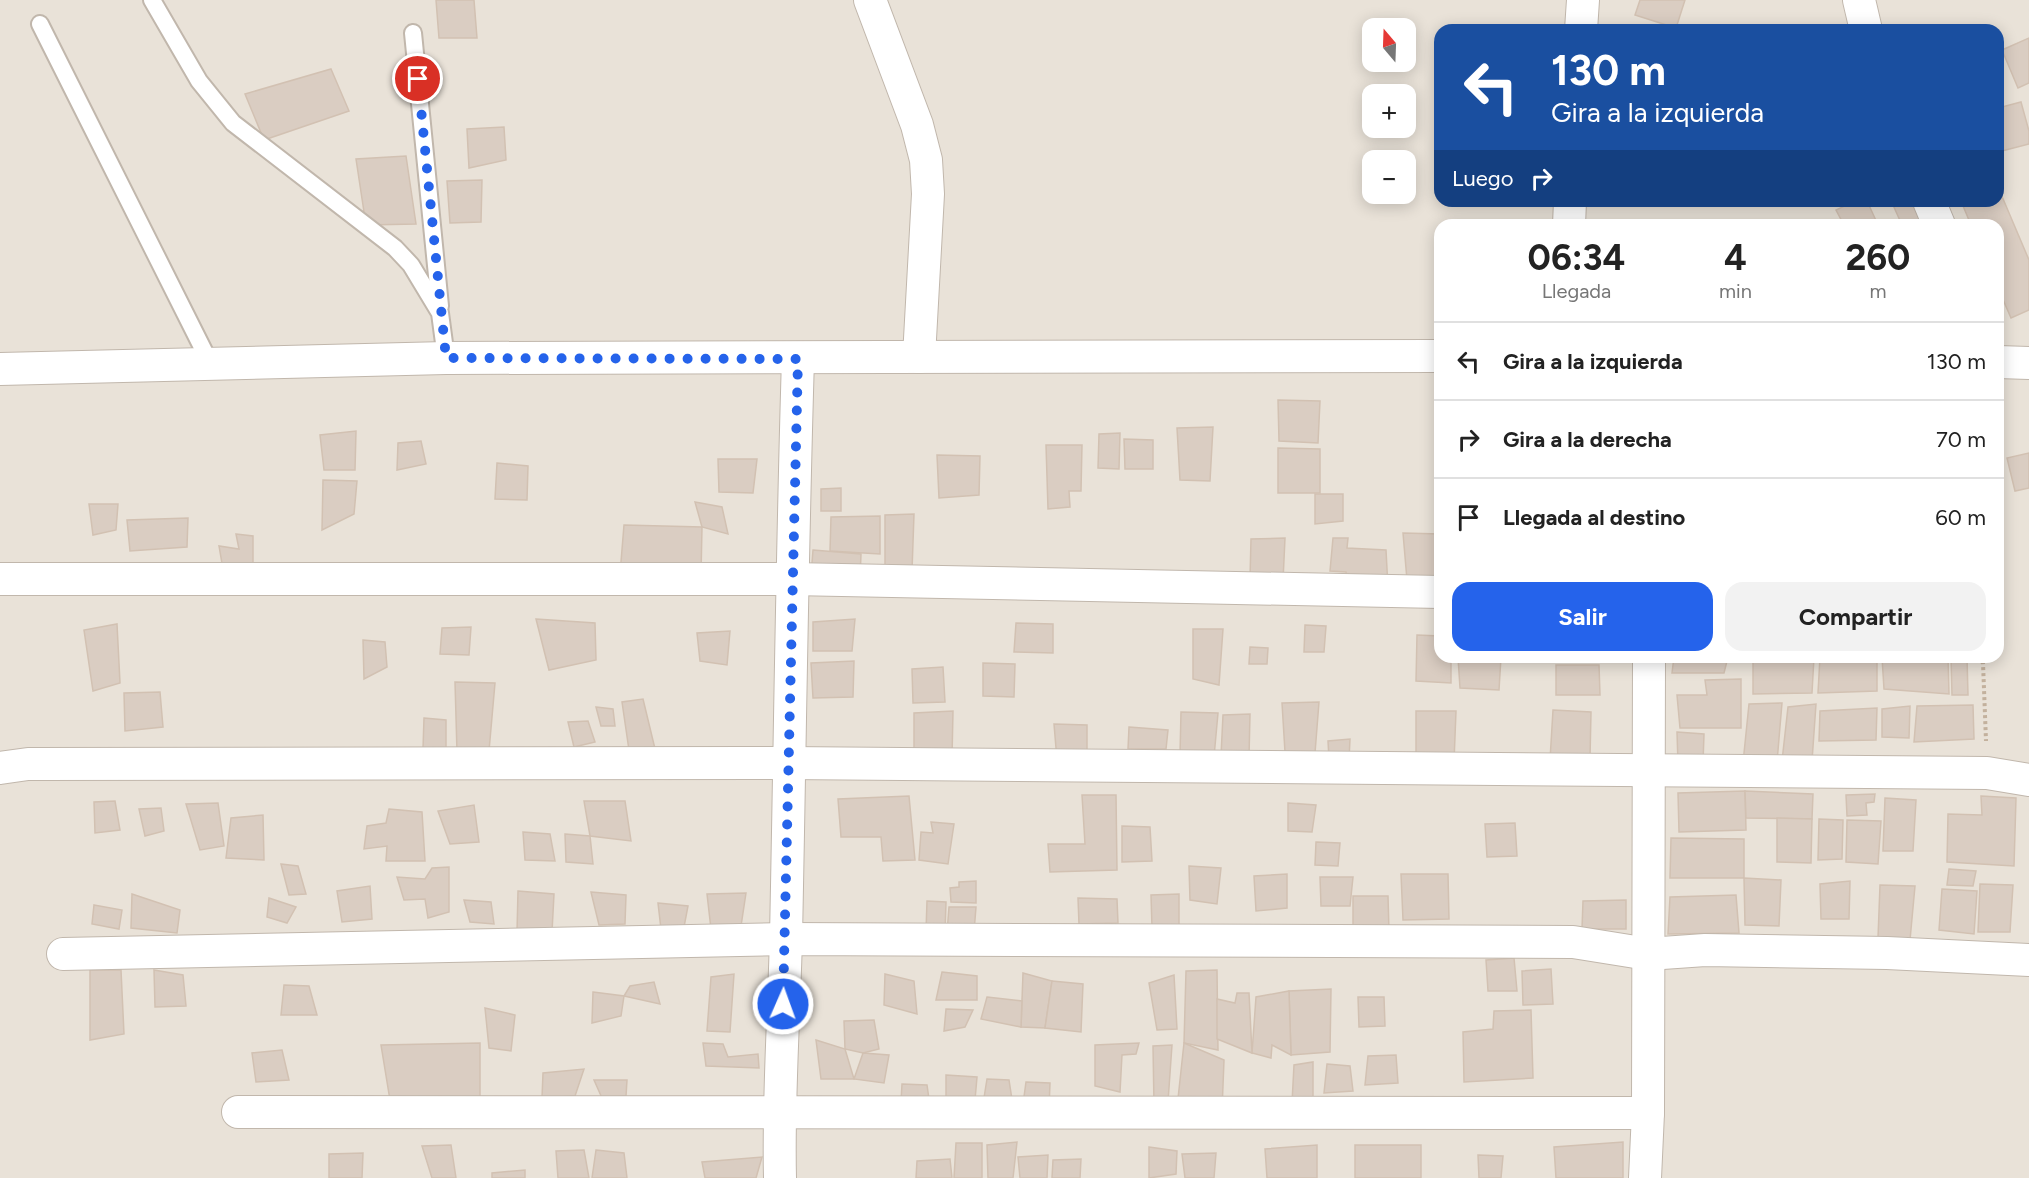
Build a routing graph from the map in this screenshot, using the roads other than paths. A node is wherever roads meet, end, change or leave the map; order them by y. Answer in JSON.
{"nodes":[{"id":1,"x":152,"y":0,"type":"edge"},
{"id":2,"x":870,"y":0,"type":"edge"},
{"id":3,"x":1583,"y":0,"type":"edge"},
{"id":4,"x":1859,"y":0,"type":"edge"},
{"id":5,"x":40,"y":24,"type":"dead end"},
{"id":6,"x":1581,"y":24,"type":"edge"},
{"id":7,"x":1865,"y":24,"type":"edge"},
{"id":8,"x":413,"y":33,"type":"dead end"},
{"id":9,"x":440,"y":313,"type":"junction"},
{"id":10,"x":1434,"y":356,"type":"edge"},
{"id":11,"x":919,"y":357,"type":"junction"},
{"id":12,"x":446,"y":358,"type":"junction"},
{"id":13,"x":798,"y":359,"type":"junction"},
{"id":14,"x":2004,"y":362,"type":"edge"},
{"id":15,"x":210,"y":363,"type":"junction"},
{"id":16,"x":2029,"y":363,"type":"edge"},
{"id":17,"x":0,"y":369,"type":"edge"},
{"id":18,"x":0,"y":579,"type":"edge"},
{"id":19,"x":791,"y":579,"type":"junction"},
{"id":20,"x":1434,"y":592,"type":"edge"},
{"id":21,"x":1649,"y":663,"type":"edge"},
{"id":22,"x":788,"y":763,"type":"junction"},
{"id":23,"x":0,"y":768,"type":"edge"},
{"id":24,"x":1648,"y":771,"type":"junction"},
{"id":25,"x":2029,"y":780,"type":"edge"},
{"id":26,"x":786,"y":939,"type":"junction"},
{"id":27,"x":63,"y":954,"type":"dead end"},
{"id":28,"x":1648,"y":954,"type":"junction"},
{"id":29,"x":2029,"y":960,"type":"edge"},
{"id":30,"x":238,"y":1112,"type":"dead end"},
{"id":31,"x":779,"y":1112,"type":"junction"},
{"id":32,"x":1648,"y":1113,"type":"junction"},
{"id":33,"x":780,"y":1178,"type":"edge"},
{"id":34,"x":1645,"y":1178,"type":"edge"}],
"edges":[{"from":1,"to":9,"type":"lane"},
{"from":2,"to":11,"type":"street"},
{"from":3,"to":6,"type":"street"},
{"from":4,"to":7,"type":"street"},
{"from":5,"to":15,"type":"lane"},
{"from":8,"to":9,"type":"lane"},
{"from":9,"to":12,"type":"lane"},
{"from":10,"to":11,"type":"street"},
{"from":11,"to":13,"type":"street"},
{"from":12,"to":13,"type":"street"},
{"from":12,"to":15,"type":"street"},
{"from":13,"to":19,"type":"street"},
{"from":14,"to":16,"type":"street"},
{"from":15,"to":17,"type":"street"},
{"from":18,"to":19,"type":"street"},
{"from":19,"to":20,"type":"street"},
{"from":19,"to":22,"type":"street"},
{"from":21,"to":24,"type":"street"},
{"from":22,"to":23,"type":"street"},
{"from":22,"to":24,"type":"street"},
{"from":22,"to":26,"type":"street"},
{"from":24,"to":25,"type":"street"},
{"from":24,"to":28,"type":"street"},
{"from":26,"to":27,"type":"street"},
{"from":26,"to":28,"type":"street"},
{"from":26,"to":31,"type":"street"},
{"from":28,"to":29,"type":"street"},
{"from":28,"to":32,"type":"street"},
{"from":30,"to":31,"type":"street"},
{"from":31,"to":32,"type":"street"},
{"from":31,"to":33,"type":"street"},
{"from":32,"to":34,"type":"street"}]}
